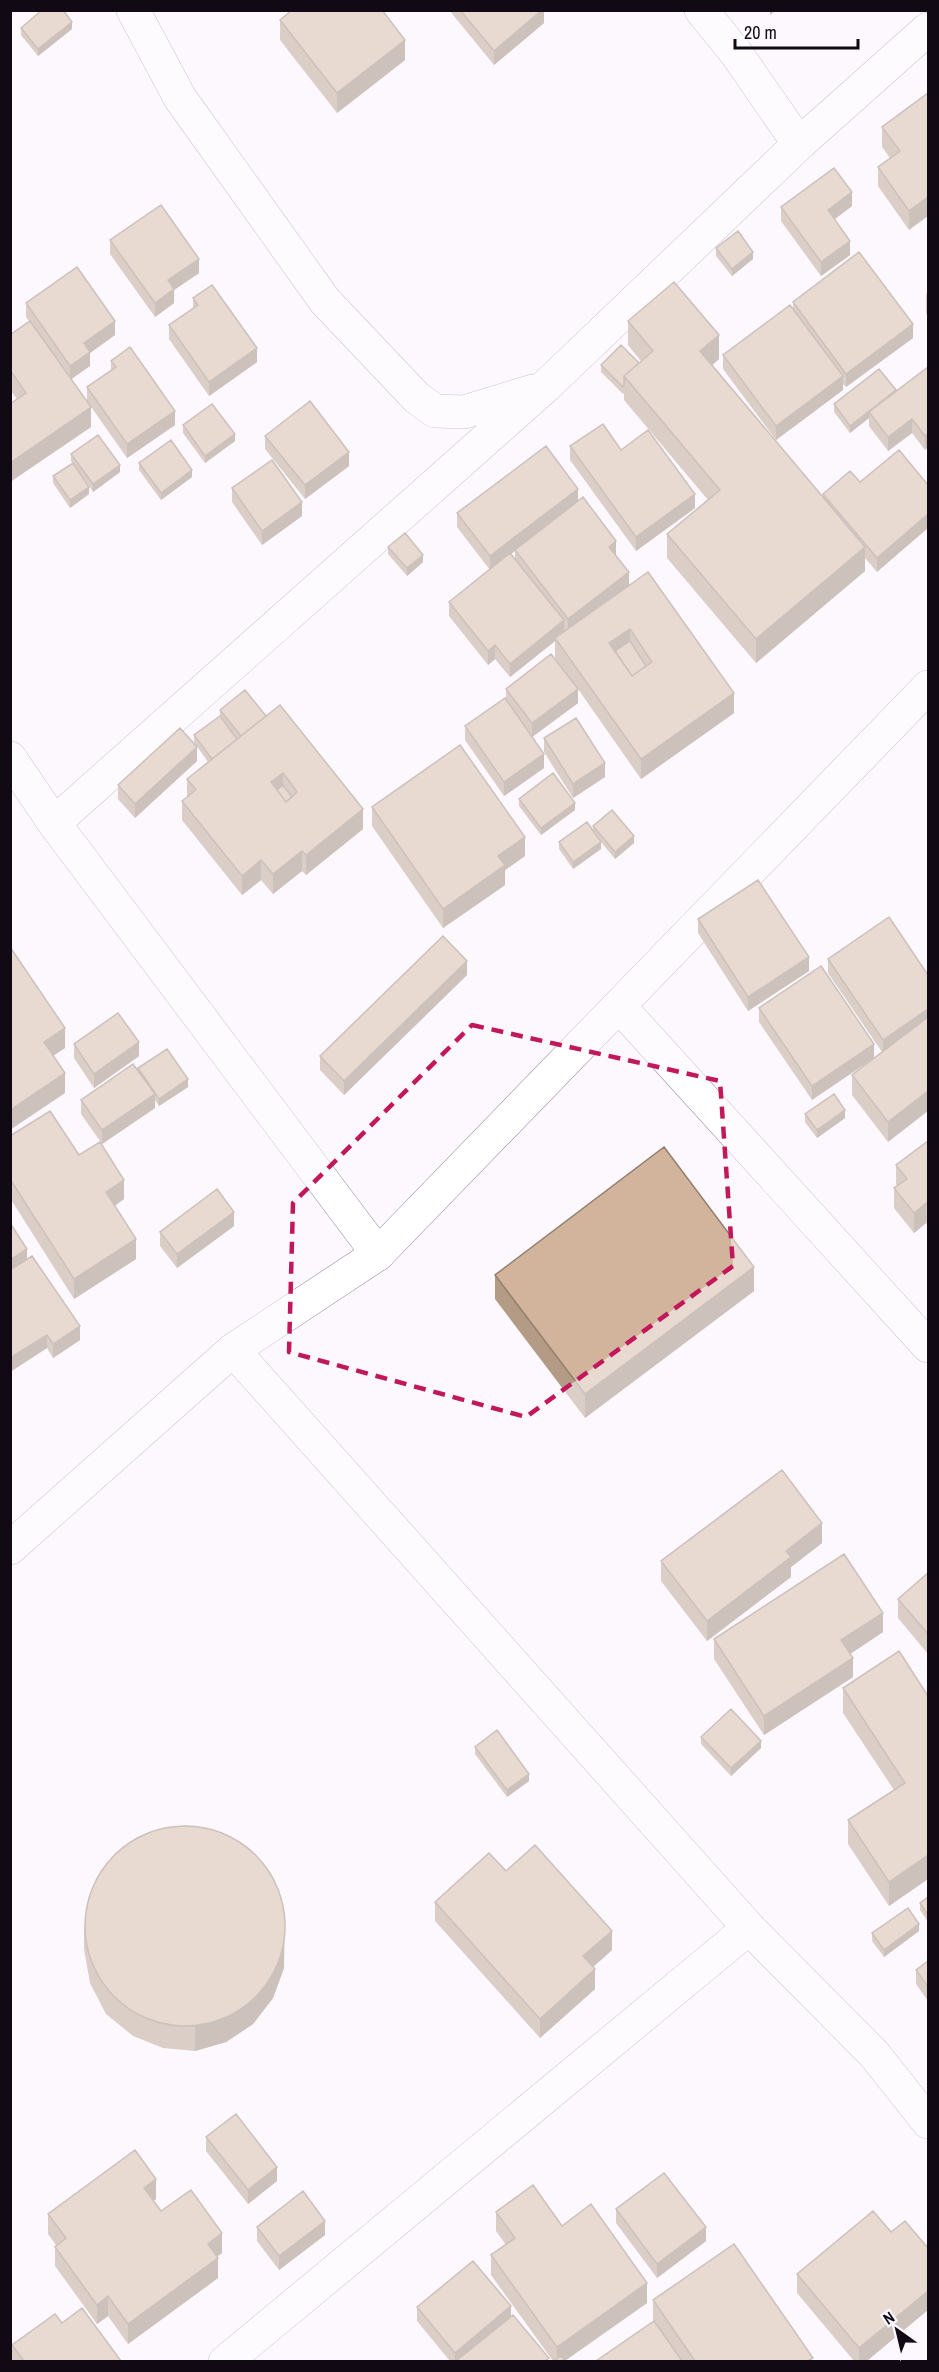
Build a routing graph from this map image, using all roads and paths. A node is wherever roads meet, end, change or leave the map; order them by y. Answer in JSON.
{"nodes":[{"id":1,"x":133,"y":10,"type":"edge"},
{"id":2,"x":702,"y":10,"type":"edge"},
{"id":3,"x":928,"y":29,"type":"edge"},
{"id":4,"x":799,"y":144,"type":"junction"},
{"id":5,"x":546,"y":386,"type":"junction"},
{"id":6,"x":928,"y":687,"type":"edge"},
{"id":7,"x":10,"y":759,"type":"edge"},
{"id":8,"x":54,"y":823,"type":"junction"},
{"id":9,"x":619,"y":1006,"type":"junction"},
{"id":10,"x":378,"y":1254,"type":"junction"},
{"id":11,"x":924,"y":1332,"type":"edge"},
{"id":12,"x":233,"y":1350,"type":"junction"},
{"id":13,"x":10,"y":1548,"type":"edge"},
{"id":14,"x":749,"y":1928,"type":"junction"},
{"id":15,"x":928,"y":2122,"type":"edge"},
{"id":16,"x":225,"y":2361,"type":"edge"}],
"edges":[{"from":1,"to":5,"type":"street"},
{"from":2,"to":4,"type":"street"},
{"from":3,"to":4,"type":"street"},
{"from":4,"to":5,"type":"street"},
{"from":5,"to":8,"type":"street"},
{"from":6,"to":9,"type":"street"},
{"from":7,"to":8,"type":"street"},
{"from":8,"to":10,"type":"street"},
{"from":9,"to":10,"type":"street"},
{"from":9,"to":11,"type":"street"},
{"from":10,"to":12,"type":"street"},
{"from":12,"to":13,"type":"street"},
{"from":12,"to":14,"type":"street"},
{"from":14,"to":15,"type":"street"},
{"from":14,"to":16,"type":"street"}]}
